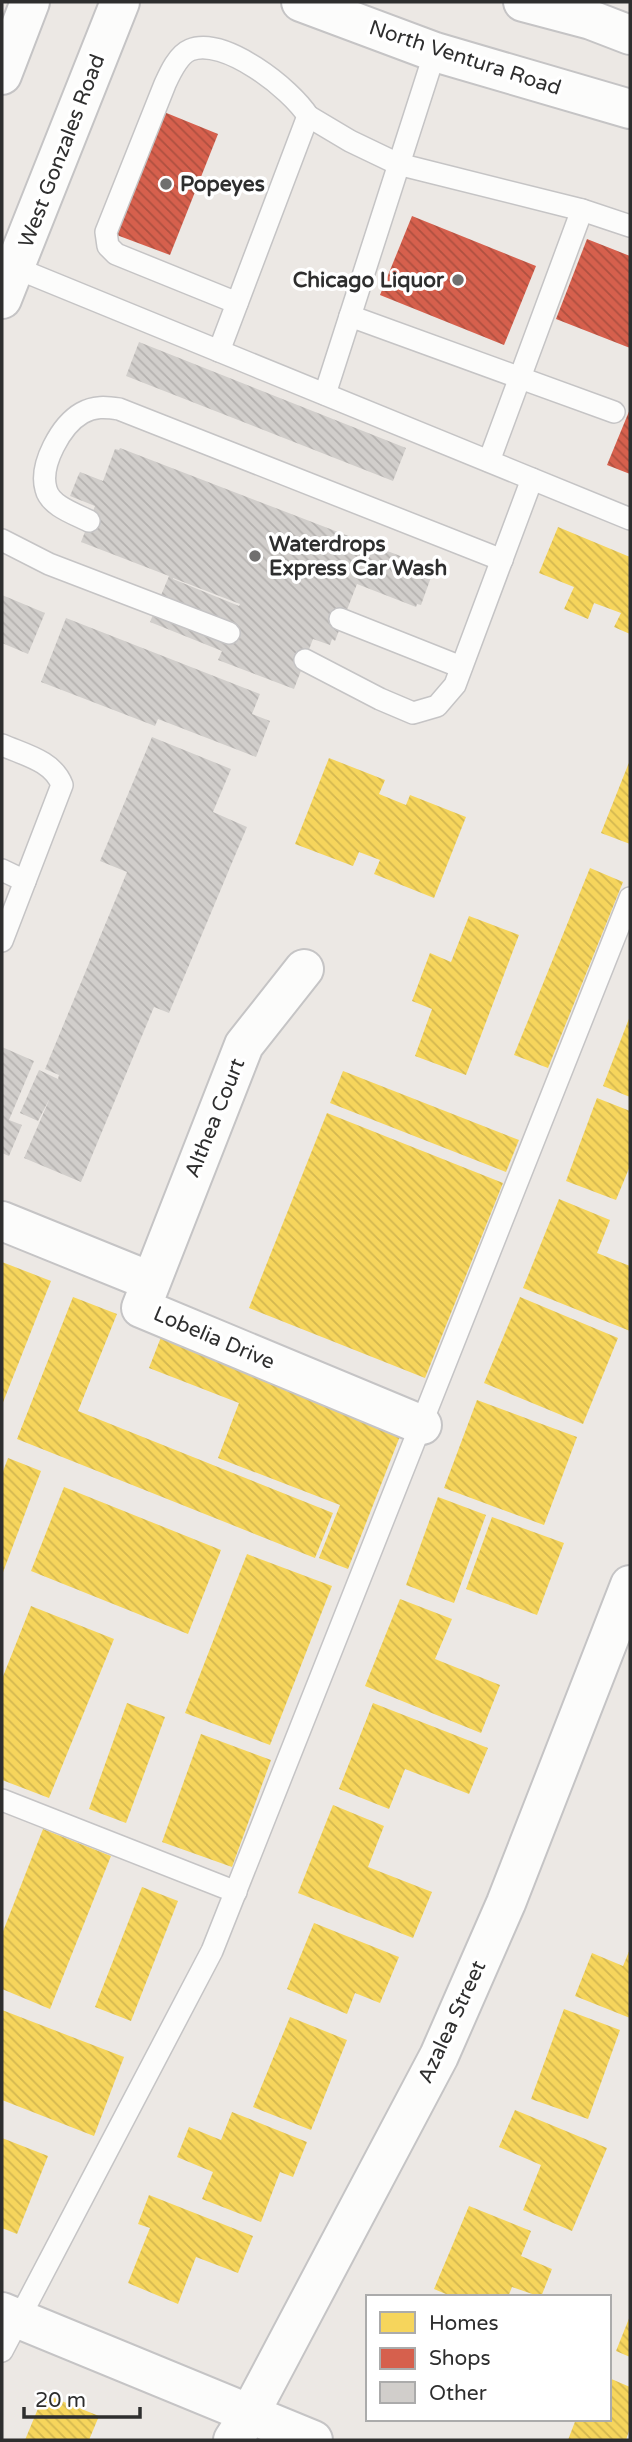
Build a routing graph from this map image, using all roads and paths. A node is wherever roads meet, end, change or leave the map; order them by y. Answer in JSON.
{"nodes":[{"id":1,"x":30,"y":2,"type":"edge"},
{"id":2,"x":120,"y":2,"type":"edge"},
{"id":3,"x":301,"y":2,"type":"edge"},
{"id":4,"x":523,"y":2,"type":"edge"},
{"id":5,"x":630,"y":35,"type":"edge"},
{"id":6,"x":9,"y":36,"type":"edge"},
{"id":7,"x":435,"y":52,"type":"junction"},
{"id":8,"x":2,"y":75,"type":"edge"},
{"id":9,"x":630,"y":109,"type":"edge"},
{"id":10,"x":308,"y":116,"type":"junction"},
{"id":11,"x":398,"y":164,"type":"junction"},
{"id":12,"x":582,"y":210,"type":"junction"},
{"id":13,"x":630,"y":226,"type":"edge"},
{"id":14,"x":9,"y":283,"type":"edge"},
{"id":15,"x":237,"y":303,"type":"junction"},
{"id":16,"x":350,"y":316,"type":"junction"},
{"id":17,"x":219,"y":351,"type":"junction"},
{"id":18,"x":520,"y":378,"type":"junction"},
{"id":19,"x":325,"y":394,"type":"junction"},
{"id":20,"x":614,"y":412,"type":"dead end"},
{"id":21,"x":489,"y":461,"type":"junction"},
{"id":22,"x":532,"y":479,"type":"junction"},
{"id":23,"x":630,"y":519,"type":"edge"},
{"id":24,"x":89,"y":521,"type":"dead end"},
{"id":25,"x":2,"y":540,"type":"edge"},
{"id":26,"x":502,"y":560,"type":"junction"},
{"id":27,"x":340,"y":619,"type":"dead end"},
{"id":28,"x":229,"y":633,"type":"dead end"},
{"id":29,"x":305,"y":660,"type":"dead end"},
{"id":30,"x":461,"y":667,"type":"junction"},
{"id":31,"x":2,"y":745,"type":"edge"},
{"id":32,"x":2,"y":870,"type":"edge"},
{"id":33,"x":25,"y":881,"type":"junction"},
{"id":34,"x":630,"y":898,"type":"edge"},
{"id":35,"x":2,"y":941,"type":"edge"},
{"id":36,"x":303,"y":969,"type":"dead end"},
{"id":37,"x":2,"y":1221,"type":"edge"},
{"id":38,"x":150,"y":1281,"type":"junction"},
{"id":39,"x":422,"y":1425,"type":"junction"},
{"id":40,"x":630,"y":1585,"type":"edge"},
{"id":41,"x":2,"y":1800,"type":"edge"},
{"id":42,"x":236,"y":1892,"type":"junction"},
{"id":43,"x":8,"y":2327,"type":"edge"},
{"id":44,"x":241,"y":2427,"type":"edge"},
{"id":45,"x":313,"y":2440,"type":"edge"}],
"edges":[{"from":1,"to":6,"type":"street"},
{"from":2,"to":14,"type":"street","name":"West Gonzales Road"},
{"from":3,"to":7,"type":"street","name":"North Ventura Road"},
{"from":4,"to":5,"type":"street"},
{"from":6,"to":8,"type":"street"},
{"from":7,"to":9,"type":"street","name":"North Ventura Road"},
{"from":7,"to":11,"type":"lane"},
{"from":10,"to":11,"type":"lane"},
{"from":10,"to":15,"type":"lane"},
{"from":10,"to":15,"type":"lane"},
{"from":11,"to":12,"type":"lane"},
{"from":11,"to":16,"type":"lane"},
{"from":12,"to":13,"type":"lane"},
{"from":12,"to":18,"type":"lane"},
{"from":14,"to":17,"type":"lane"},
{"from":15,"to":17,"type":"lane"},
{"from":16,"to":18,"type":"lane"},
{"from":16,"to":19,"type":"lane"},
{"from":17,"to":19,"type":"lane"},
{"from":18,"to":20,"type":"lane"},
{"from":18,"to":21,"type":"lane"},
{"from":19,"to":21,"type":"lane"},
{"from":21,"to":22,"type":"lane"},
{"from":22,"to":23,"type":"lane"},
{"from":22,"to":26,"type":"lane"},
{"from":24,"to":26,"type":"lane"},
{"from":25,"to":28,"type":"lane"},
{"from":26,"to":30,"type":"lane"},
{"from":27,"to":30,"type":"lane"},
{"from":29,"to":30,"type":"lane"},
{"from":31,"to":33,"type":"lane"},
{"from":32,"to":33,"type":"lane"},
{"from":33,"to":35,"type":"lane"},
{"from":34,"to":39,"type":"lane"},
{"from":36,"to":38,"type":"street","name":"Althea Court"},
{"from":37,"to":38,"type":"street","name":"Lobelia Drive"},
{"from":38,"to":39,"type":"street","name":"Lobelia Drive"},
{"from":39,"to":42,"type":"lane"},
{"from":40,"to":44,"type":"street","name":"Azalea Street"},
{"from":41,"to":42,"type":"lane"},
{"from":42,"to":43,"type":"lane"},
{"from":43,"to":44,"type":"street"},
{"from":44,"to":45,"type":"street"}]}
